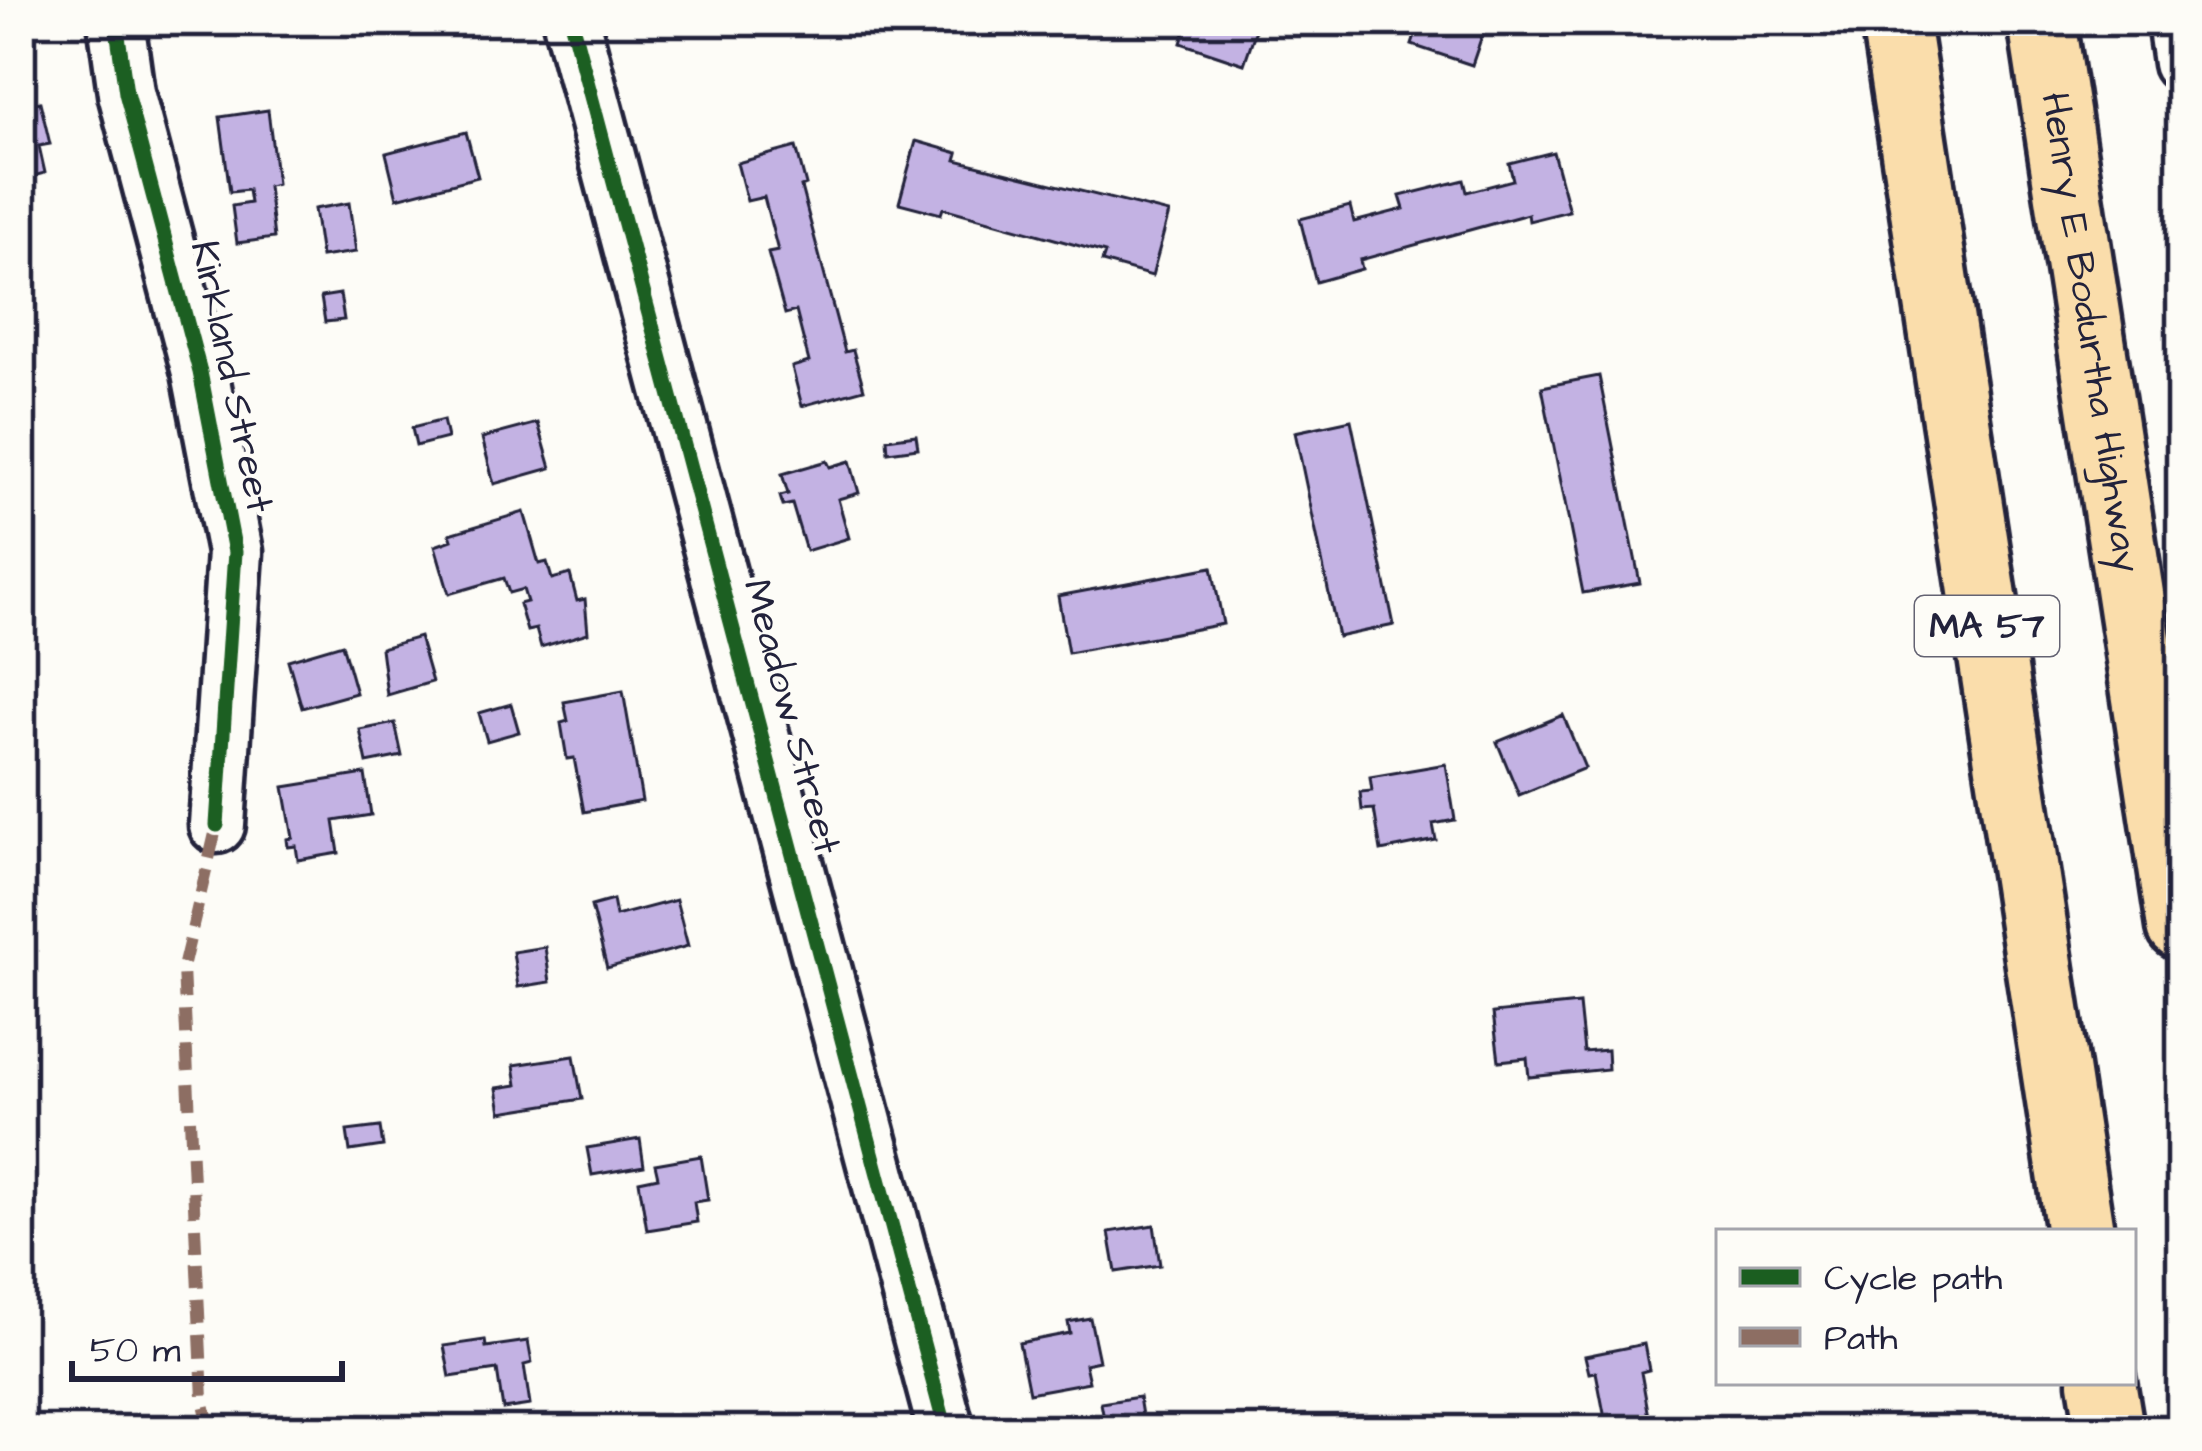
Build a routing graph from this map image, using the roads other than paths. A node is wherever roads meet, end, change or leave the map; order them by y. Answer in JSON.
{"nodes":[{"id":1,"x":116,"y":21,"type":"edge"},
{"id":2,"x":571,"y":21,"type":"edge"},
{"id":3,"x":1895,"y":21,"type":"edge"},
{"id":4,"x":2042,"y":21,"type":"edge"},
{"id":5,"x":2175,"y":21,"type":"edge"},
{"id":6,"x":2181,"y":63,"type":"edge"},
{"id":7,"x":217,"y":825,"type":"dead end"},
{"id":8,"x":2181,"y":926,"type":"edge"},
{"id":9,"x":2080,"y":1229,"type":"edge"},
{"id":10,"x":2102,"y":1385,"type":"edge"},
{"id":11,"x":946,"y":1430,"type":"edge"},
{"id":12,"x":2110,"y":1430,"type":"edge"}],
"edges":[{"from":1,"to":7,"type":"street","name":"Kirkland Street"},
{"from":2,"to":11,"type":"street","name":"Meadow Street"},
{"from":3,"to":9,"type":"highway","number":"MA 57"},
{"from":4,"to":8,"type":"highway","name":"Henry E Bodurtha Highway"},
{"from":5,"to":6,"type":"street"},
{"from":10,"to":12,"type":"highway"}]}
